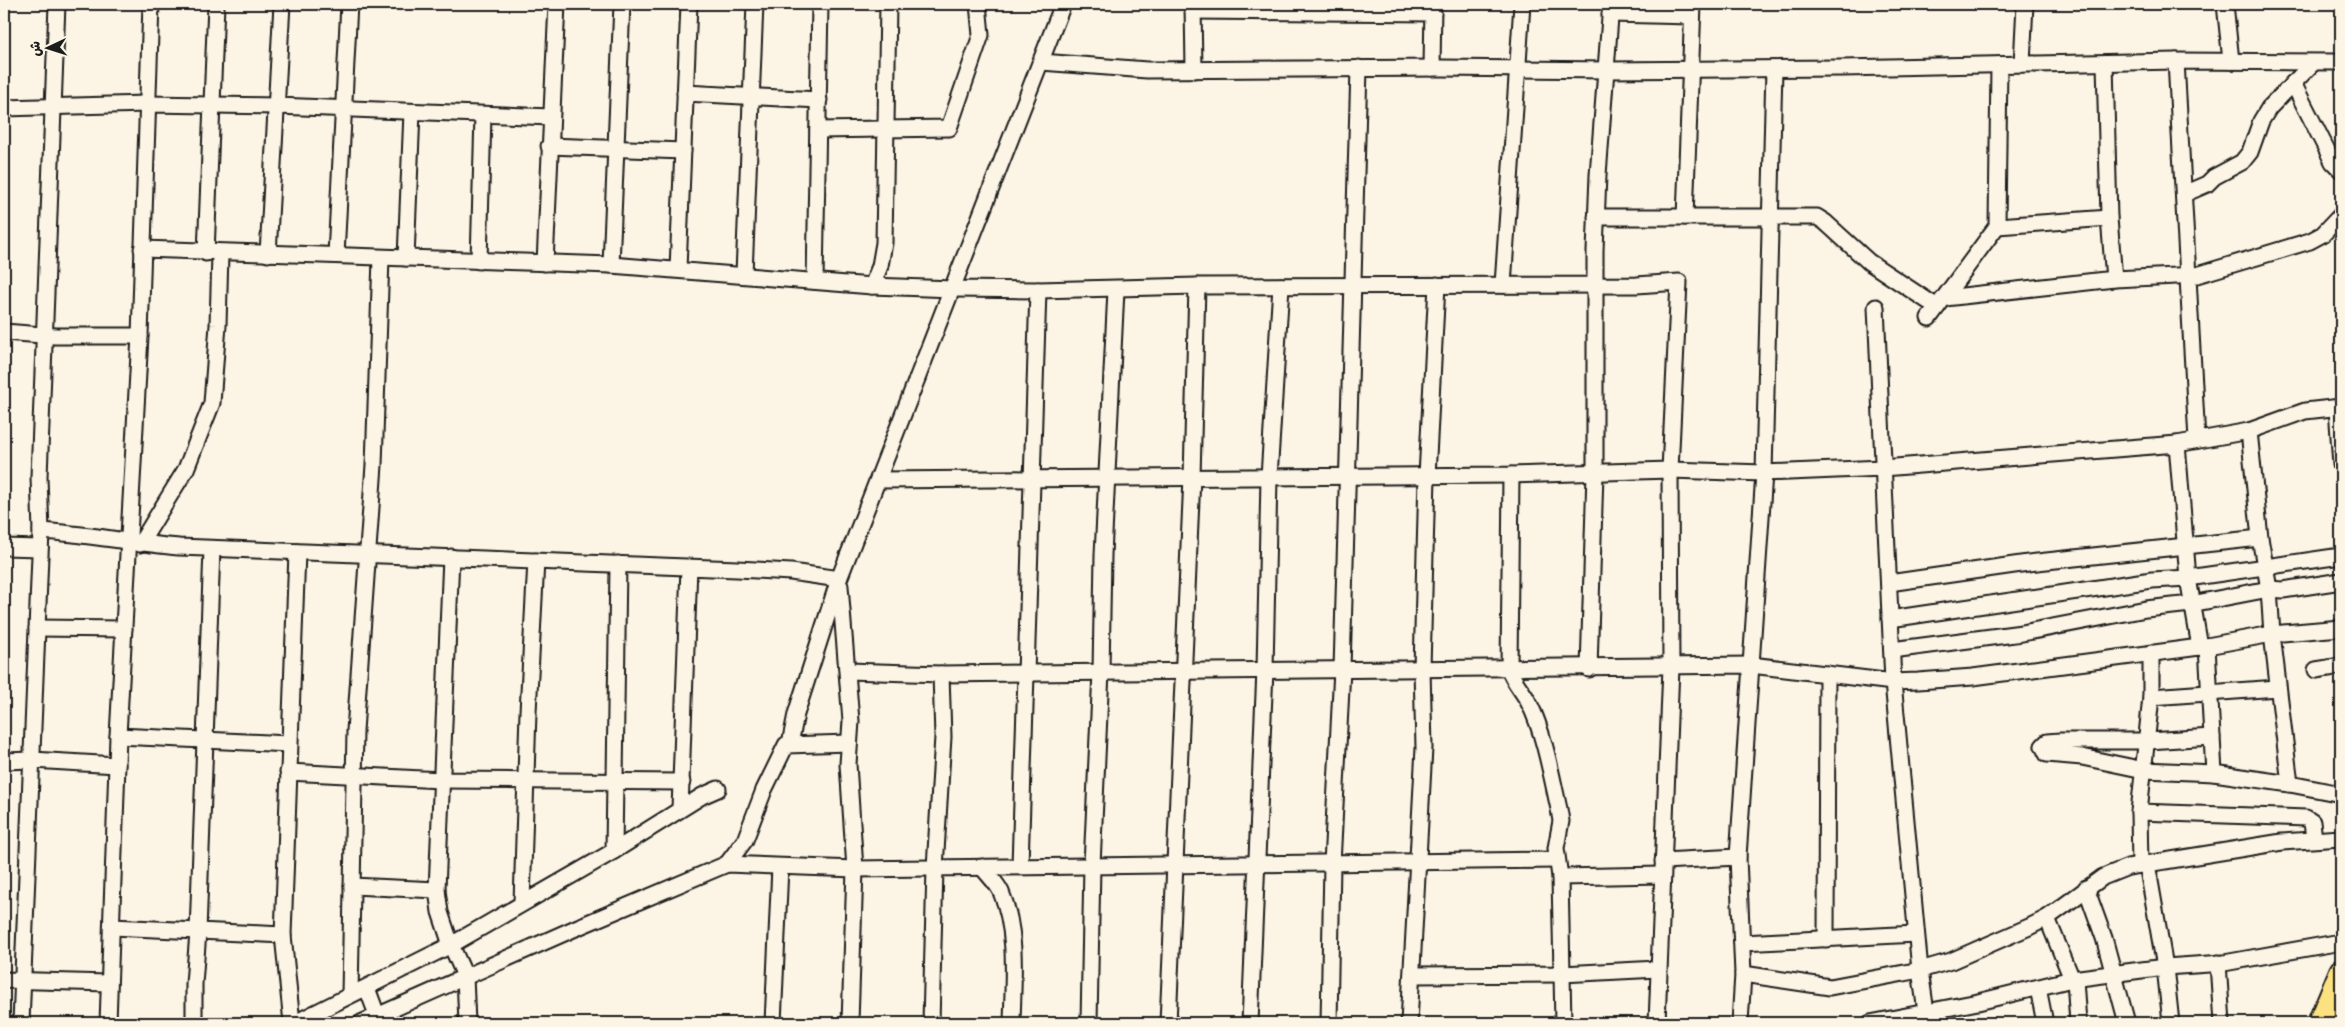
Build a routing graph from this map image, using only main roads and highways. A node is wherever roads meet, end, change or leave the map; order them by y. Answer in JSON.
{"nodes":[{"id":1,"x":2341,"y":971,"type":"edge"},
{"id":2,"x":2319,"y":1023,"type":"edge"}],
"edges":[{"from":1,"to":2,"type":"highway"}]}
